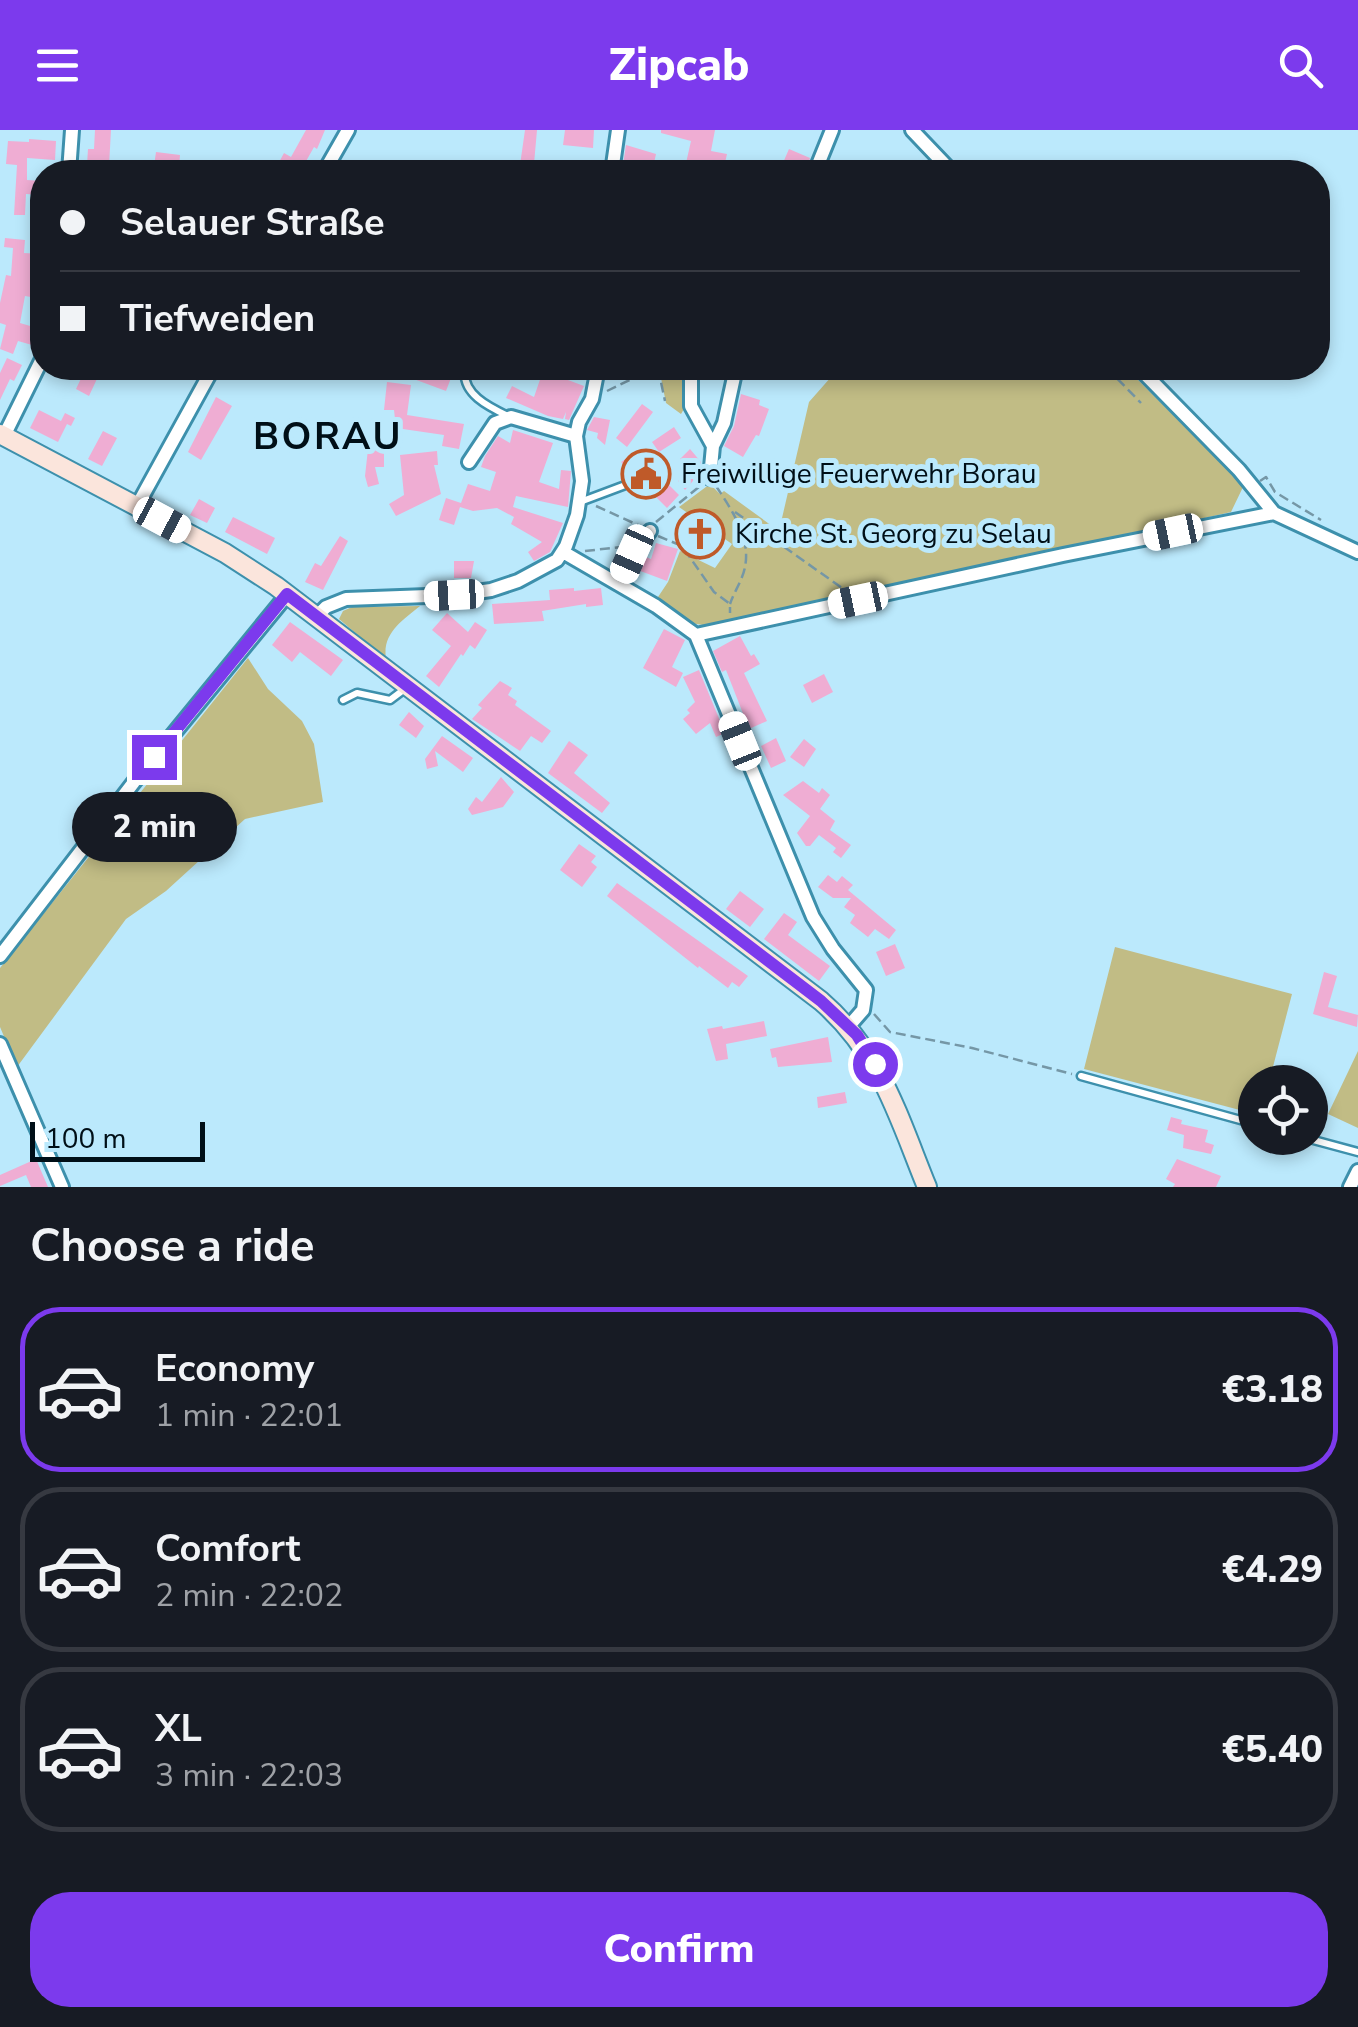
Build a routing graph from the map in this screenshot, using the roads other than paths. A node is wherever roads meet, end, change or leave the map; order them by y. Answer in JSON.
{"nodes":[{"id":1,"x":72,"y":130,"type":"edge"},
{"id":2,"x":348,"y":130,"type":"edge"},
{"id":3,"x":618,"y":130,"type":"edge"},
{"id":4,"x":832,"y":130,"type":"edge"},
{"id":5,"x":912,"y":130,"type":"edge"},
{"id":6,"x":70,"y":160,"type":"edge"},
{"id":7,"x":331,"y":160,"type":"edge"},
{"id":8,"x":614,"y":160,"type":"edge"},
{"id":9,"x":820,"y":160,"type":"edge"},
{"id":10,"x":941,"y":160,"type":"edge"},
{"id":11,"x":31,"y":380,"type":"edge"},
{"id":12,"x":206,"y":380,"type":"edge"},
{"id":13,"x":466,"y":380,"type":"edge"},
{"id":14,"x":596,"y":380,"type":"edge"},
{"id":15,"x":691,"y":380,"type":"edge"},
{"id":16,"x":733,"y":380,"type":"edge"},
{"id":17,"x":1152,"y":380,"type":"edge"},
{"id":18,"x":511,"y":417,"type":"junction"},
{"id":19,"x":2,"y":435,"type":"edge"},
{"id":20,"x":576,"y":436,"type":"junction"},
{"id":21,"x":713,"y":446,"type":"junction"},
{"id":22,"x":470,"y":462,"type":"dead end"},
{"id":23,"x":710,"y":478,"type":"road end"},
{"id":24,"x":636,"y":482,"type":"dead end"},
{"id":25,"x":579,"y":503,"type":"junction"},
{"id":26,"x":137,"y":506,"type":"junction"},
{"id":27,"x":1274,"y":513,"type":"junction"},
{"id":28,"x":648,"y":535,"type":"road end"},
{"id":29,"x":563,"y":552,"type":"junction"},
{"id":30,"x":1358,"y":552,"type":"edge"},
{"id":31,"x":618,"y":584,"type":"junction"},
{"id":32,"x":287,"y":594,"type":"junction"},
{"id":33,"x":316,"y":618,"type":"junction"},
{"id":34,"x":696,"y":636,"type":"junction"},
{"id":35,"x":406,"y":687,"type":"junction"},
{"id":36,"x":343,"y":700,"type":"dead end"},
{"id":37,"x":0,"y":956,"type":"edge"},
{"id":38,"x":849,"y":1026,"type":"junction"},
{"id":39,"x":0,"y":1044,"type":"edge"},
{"id":40,"x":1081,"y":1076,"type":"road end"},
{"id":41,"x":1238,"y":1119,"type":"edge"},
{"id":42,"x":1328,"y":1144,"type":"edge"},
{"id":43,"x":1358,"y":1152,"type":"edge"},
{"id":44,"x":1358,"y":1171,"type":"edge"},
{"id":45,"x":62,"y":1187,"type":"edge"},
{"id":46,"x":928,"y":1187,"type":"edge"},
{"id":47,"x":1350,"y":1187,"type":"edge"}],
"edges":[{"from":1,"to":6,"type":"street"},
{"from":2,"to":7,"type":"street"},
{"from":3,"to":8,"type":"street"},
{"from":4,"to":9,"type":"street"},
{"from":5,"to":10,"type":"street"},
{"from":11,"to":19,"type":"street"},
{"from":12,"to":26,"type":"street"},
{"from":13,"to":18,"type":"lane"},
{"from":14,"to":20,"type":"street"},
{"from":15,"to":21,"type":"street"},
{"from":16,"to":21,"type":"street"},
{"from":17,"to":27,"type":"street"},
{"from":18,"to":20,"type":"street"},
{"from":18,"to":22,"type":"street"},
{"from":19,"to":26,"type":"main road"},
{"from":20,"to":25,"type":"street"},
{"from":21,"to":23,"type":"street"},
{"from":24,"to":25,"type":"lane"},
{"from":25,"to":29,"type":"street"},
{"from":26,"to":32,"type":"main road"},
{"from":27,"to":30,"type":"street"},
{"from":27,"to":34,"type":"street"},
{"from":28,"to":31,"type":"street"},
{"from":29,"to":31,"type":"street"},
{"from":29,"to":33,"type":"street"},
{"from":31,"to":34,"type":"street"},
{"from":32,"to":33,"type":"main road"},
{"from":32,"to":37,"type":"street"},
{"from":33,"to":35,"type":"main road"},
{"from":34,"to":38,"type":"street"},
{"from":35,"to":36,"type":"lane"},
{"from":35,"to":38,"type":"main road"},
{"from":38,"to":46,"type":"main road"},
{"from":39,"to":45,"type":"street"},
{"from":40,"to":41,"type":"lane"},
{"from":42,"to":43,"type":"lane"},
{"from":44,"to":47,"type":"street"}]}
